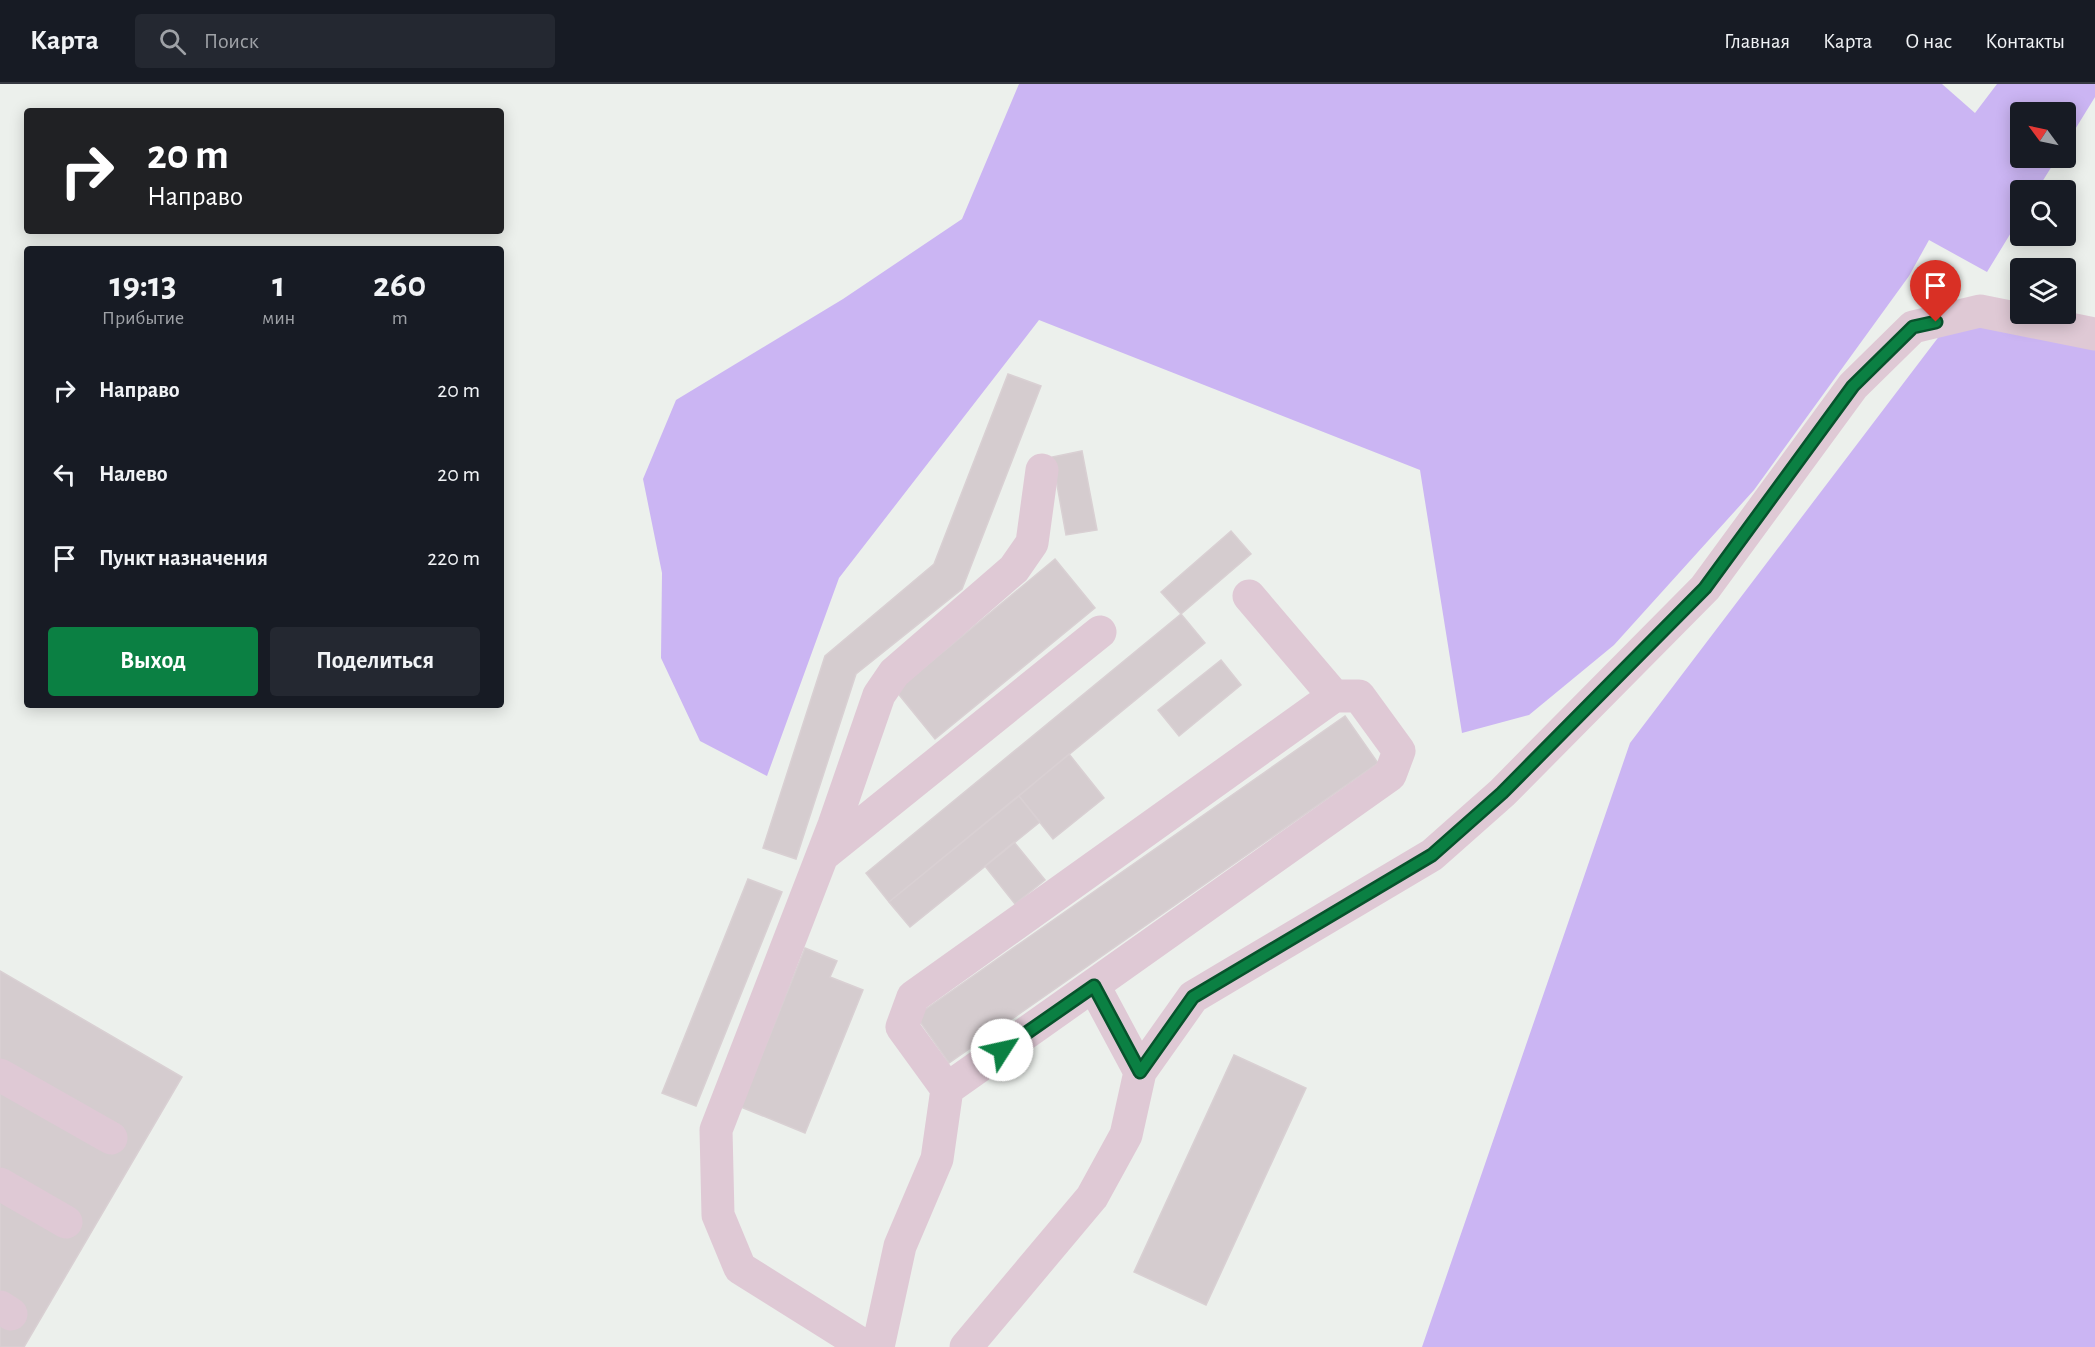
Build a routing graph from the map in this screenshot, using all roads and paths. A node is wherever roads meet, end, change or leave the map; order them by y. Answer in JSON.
{"nodes":[{"id":1,"x":2095,"y":334,"type":"edge"},
{"id":2,"x":1042,"y":470,"type":"dead end"},
{"id":3,"x":1249,"y":596,"type":"dead end"},
{"id":4,"x":1100,"y":632,"type":"dead end"},
{"id":5,"x":1334,"y":696,"type":"junction"},
{"id":6,"x":822,"y":856,"type":"junction"},
{"id":7,"x":1094,"y":986,"type":"junction"},
{"id":8,"x":1140,"y":1072,"type":"junction"},
{"id":9,"x":0,"y":1075,"type":"edge"},
{"id":10,"x":947,"y":1089,"type":"junction"},
{"id":11,"x":111,"y":1138,"type":"dead end"},
{"id":12,"x":0,"y":1184,"type":"edge"},
{"id":13,"x":66,"y":1222,"type":"dead end"},
{"id":14,"x":866,"y":1347,"type":"edge"},
{"id":15,"x":878,"y":1347,"type":"edge"},
{"id":16,"x":966,"y":1347,"type":"edge"}],
"edges":[{"from":1,"to":8,"type":"lane"},
{"from":2,"to":6,"type":"lane"},
{"from":3,"to":5,"type":"lane"},
{"from":4,"to":6,"type":"lane"},
{"from":5,"to":7,"type":"lane"},
{"from":5,"to":10,"type":"lane"},
{"from":6,"to":14,"type":"lane"},
{"from":7,"to":8,"type":"lane"},
{"from":7,"to":10,"type":"lane"},
{"from":8,"to":16,"type":"lane"},
{"from":9,"to":11,"type":"lane"},
{"from":10,"to":15,"type":"lane"},
{"from":12,"to":13,"type":"lane"}]}
